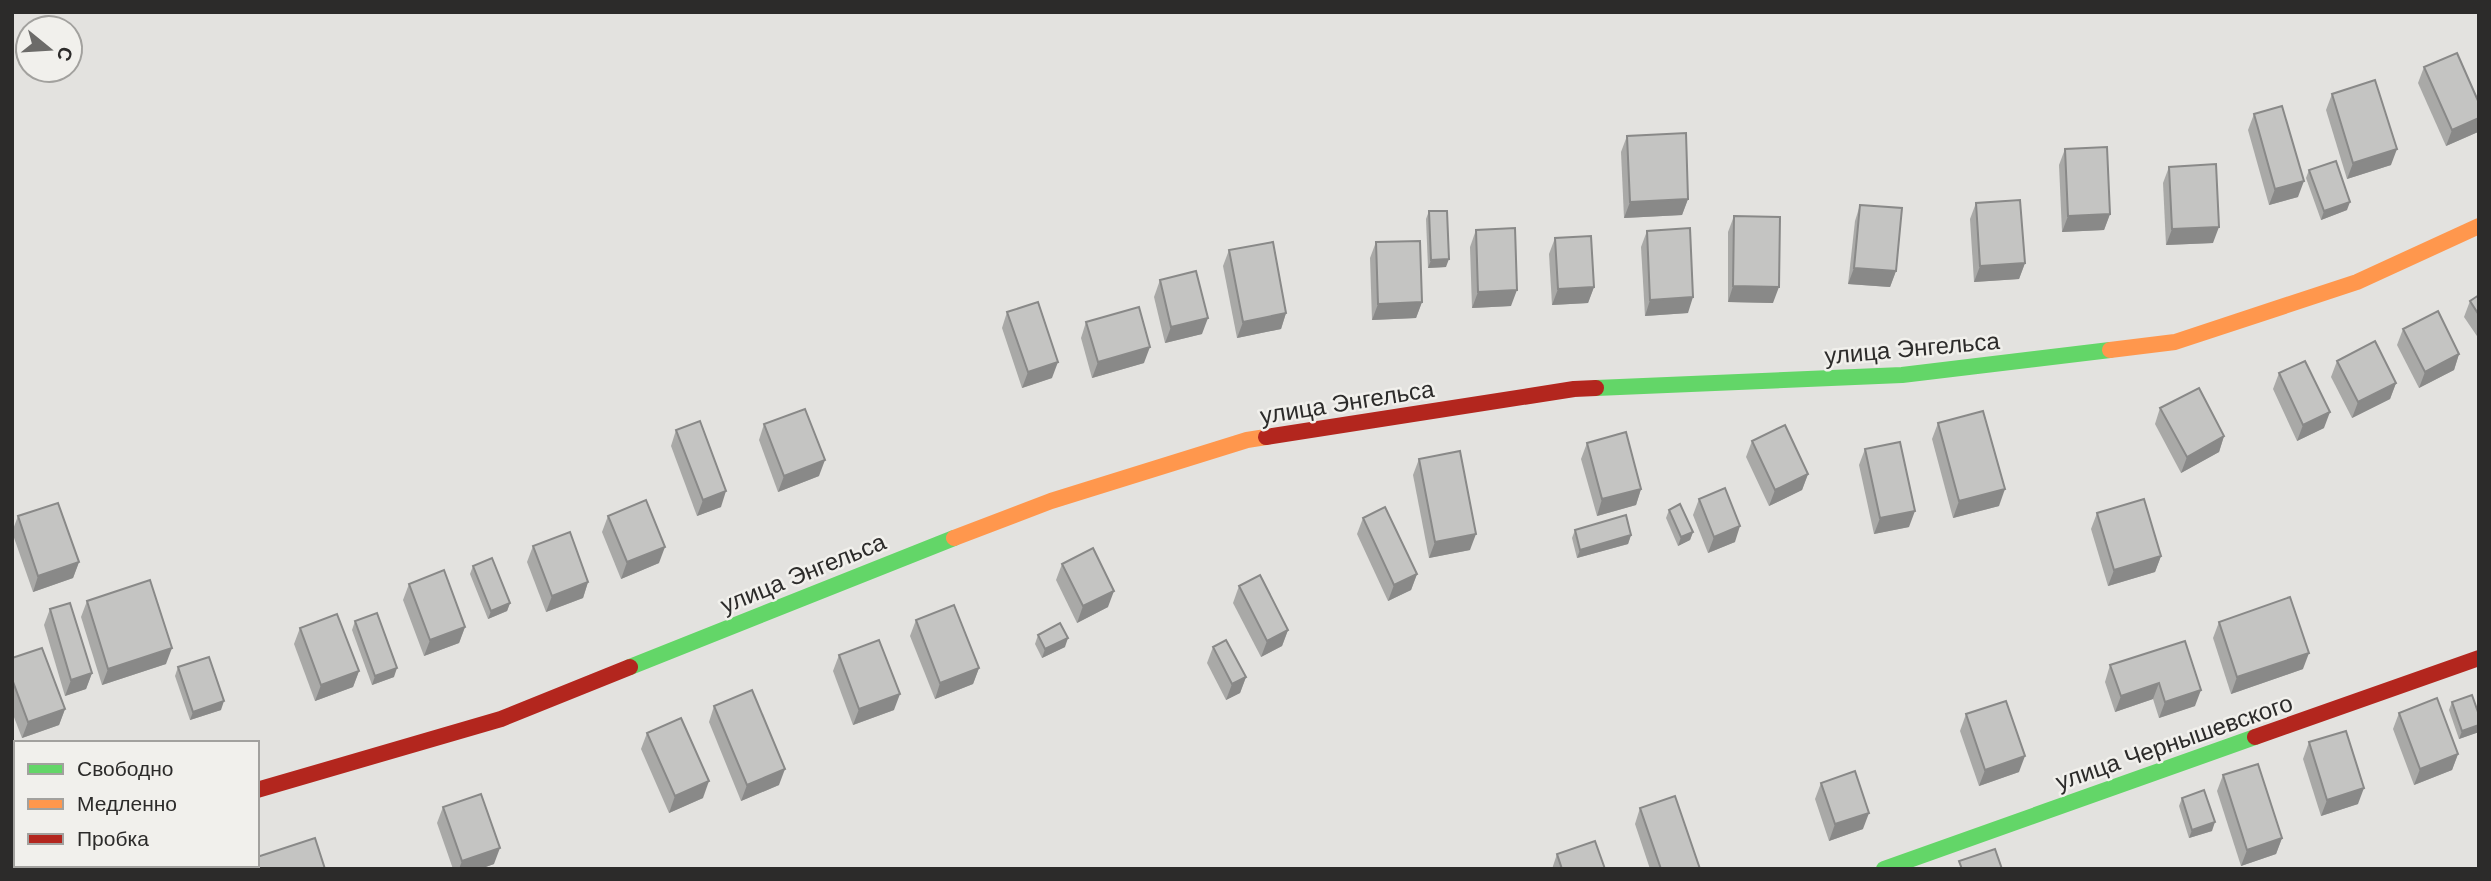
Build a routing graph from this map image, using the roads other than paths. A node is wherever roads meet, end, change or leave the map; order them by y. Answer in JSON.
{"nodes":[{"id":1,"x":2479,"y":226,"type":"edge"},
{"id":2,"x":2479,"y":659,"type":"edge"},
{"id":3,"x":259,"y":789,"type":"edge"},
{"id":4,"x":1884,"y":869,"type":"edge"}],
"edges":[{"from":1,"to":3,"type":"street","name":"улица Энгельса"},
{"from":2,"to":4,"type":"street","name":"улица Чернышевского"}]}
